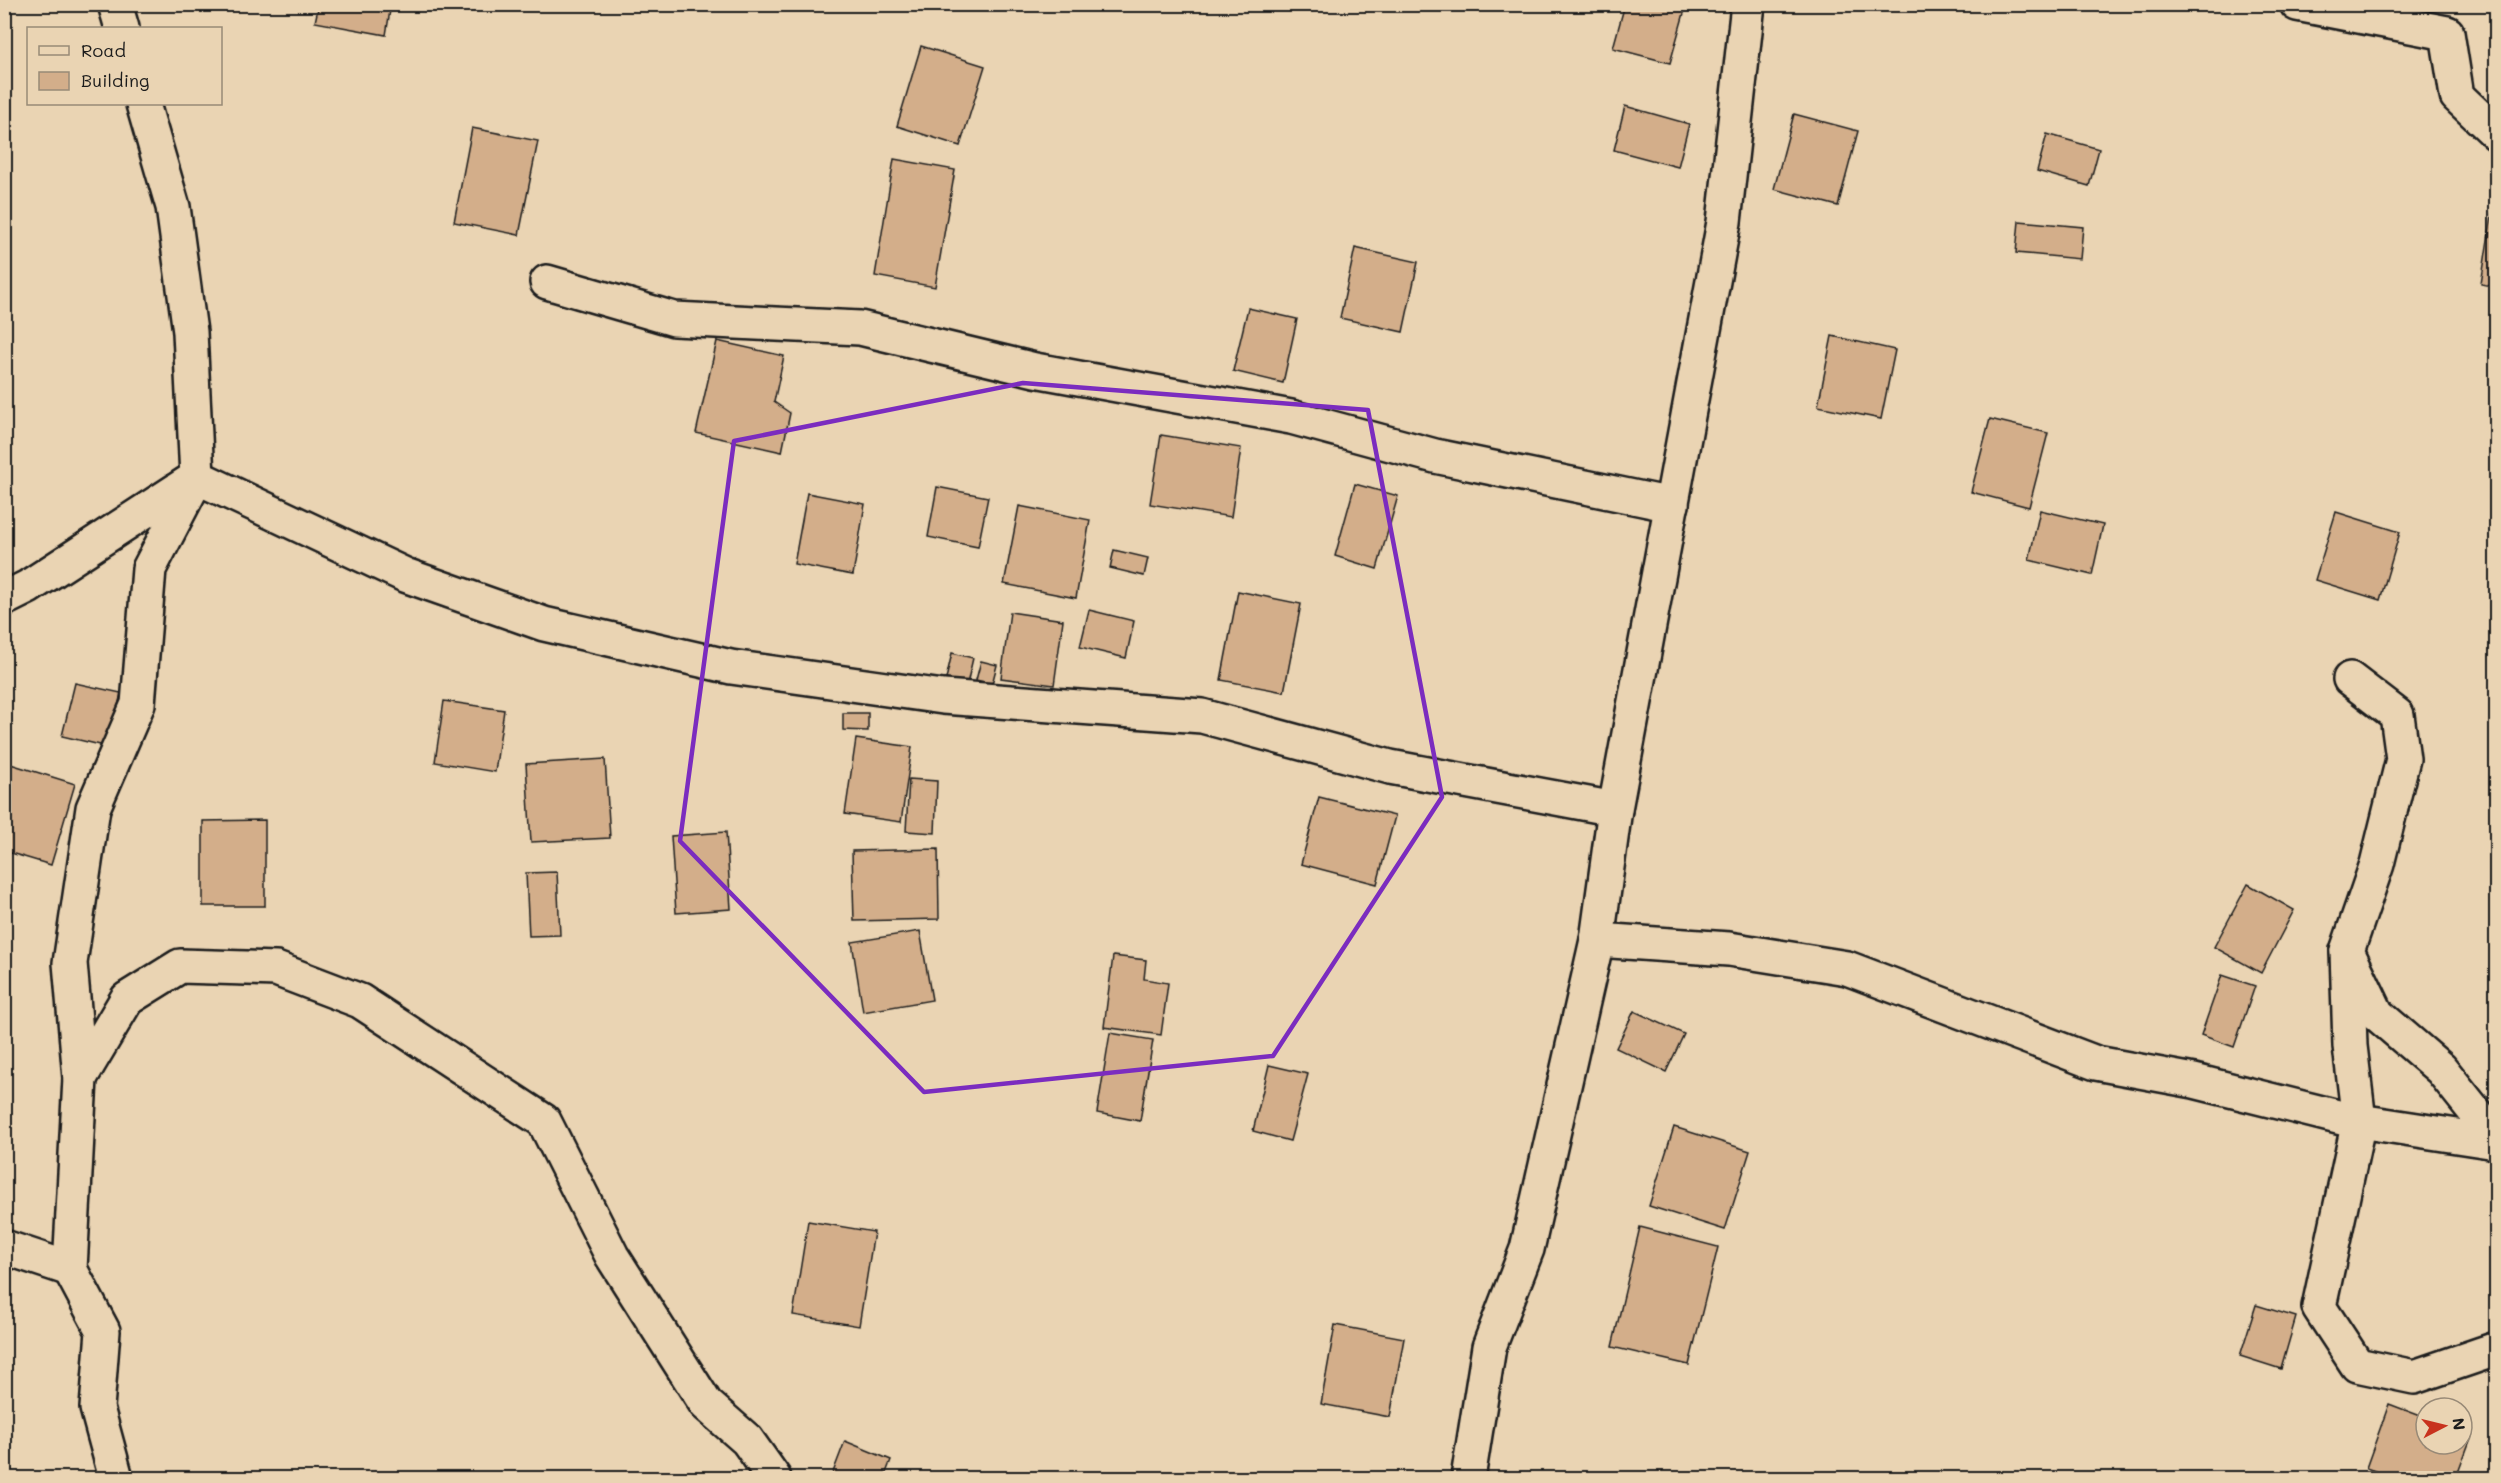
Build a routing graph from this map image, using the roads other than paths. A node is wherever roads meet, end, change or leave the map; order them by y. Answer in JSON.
{"nodes":[{"id":1,"x":115,"y":4,"type":"edge"},
{"id":2,"x":1748,"y":4,"type":"edge"},
{"id":3,"x":2297,"y":4,"type":"edge"},
{"id":4,"x":122,"y":27,"type":"edge"},
{"id":5,"x":143,"y":105,"type":"edge"},
{"id":6,"x":2496,"y":133,"type":"edge"},
{"id":7,"x":547,"y":282,"type":"dead end"},
{"id":8,"x":197,"y":477,"type":"junction"},
{"id":9,"x":1672,"y":505,"type":"junction"},
{"id":10,"x":4,"y":599,"type":"edge"},
{"id":11,"x":2350,"y":679,"type":"dead end"},
{"id":12,"x":1615,"y":809,"type":"junction"},
{"id":13,"x":1598,"y":940,"type":"junction"},
{"id":14,"x":2347,"y":951,"type":"junction"},
{"id":15,"x":80,"y":1078,"type":"junction"},
{"id":16,"x":2359,"y":1121,"type":"junction"},
{"id":17,"x":2496,"y":1138,"type":"edge"},
{"id":18,"x":2496,"y":1142,"type":"edge"},
{"id":19,"x":4,"y":1247,"type":"edge"},
{"id":20,"x":70,"y":1269,"type":"junction"},
{"id":21,"x":2496,"y":1348,"type":"edge"},
{"id":22,"x":116,"y":1479,"type":"edge"},
{"id":23,"x":774,"y":1479,"type":"edge"},
{"id":24,"x":1468,"y":1479,"type":"edge"}],
"edges":[{"from":1,"to":4,"type":"street"},
{"from":2,"to":9,"type":"street"},
{"from":3,"to":6,"type":"street"},
{"from":5,"to":8,"type":"street"},
{"from":7,"to":9,"type":"street"},
{"from":8,"to":10,"type":"street"},
{"from":8,"to":12,"type":"street"},
{"from":8,"to":15,"type":"street"},
{"from":9,"to":12,"type":"street"},
{"from":11,"to":14,"type":"street"},
{"from":12,"to":13,"type":"street"},
{"from":13,"to":16,"type":"street"},
{"from":13,"to":24,"type":"street"},
{"from":14,"to":16,"type":"street"},
{"from":14,"to":17,"type":"street"},
{"from":15,"to":20,"type":"street"},
{"from":15,"to":23,"type":"street"},
{"from":16,"to":18,"type":"street"},
{"from":16,"to":21,"type":"street"},
{"from":19,"to":20,"type":"street"},
{"from":20,"to":22,"type":"street"}]}
